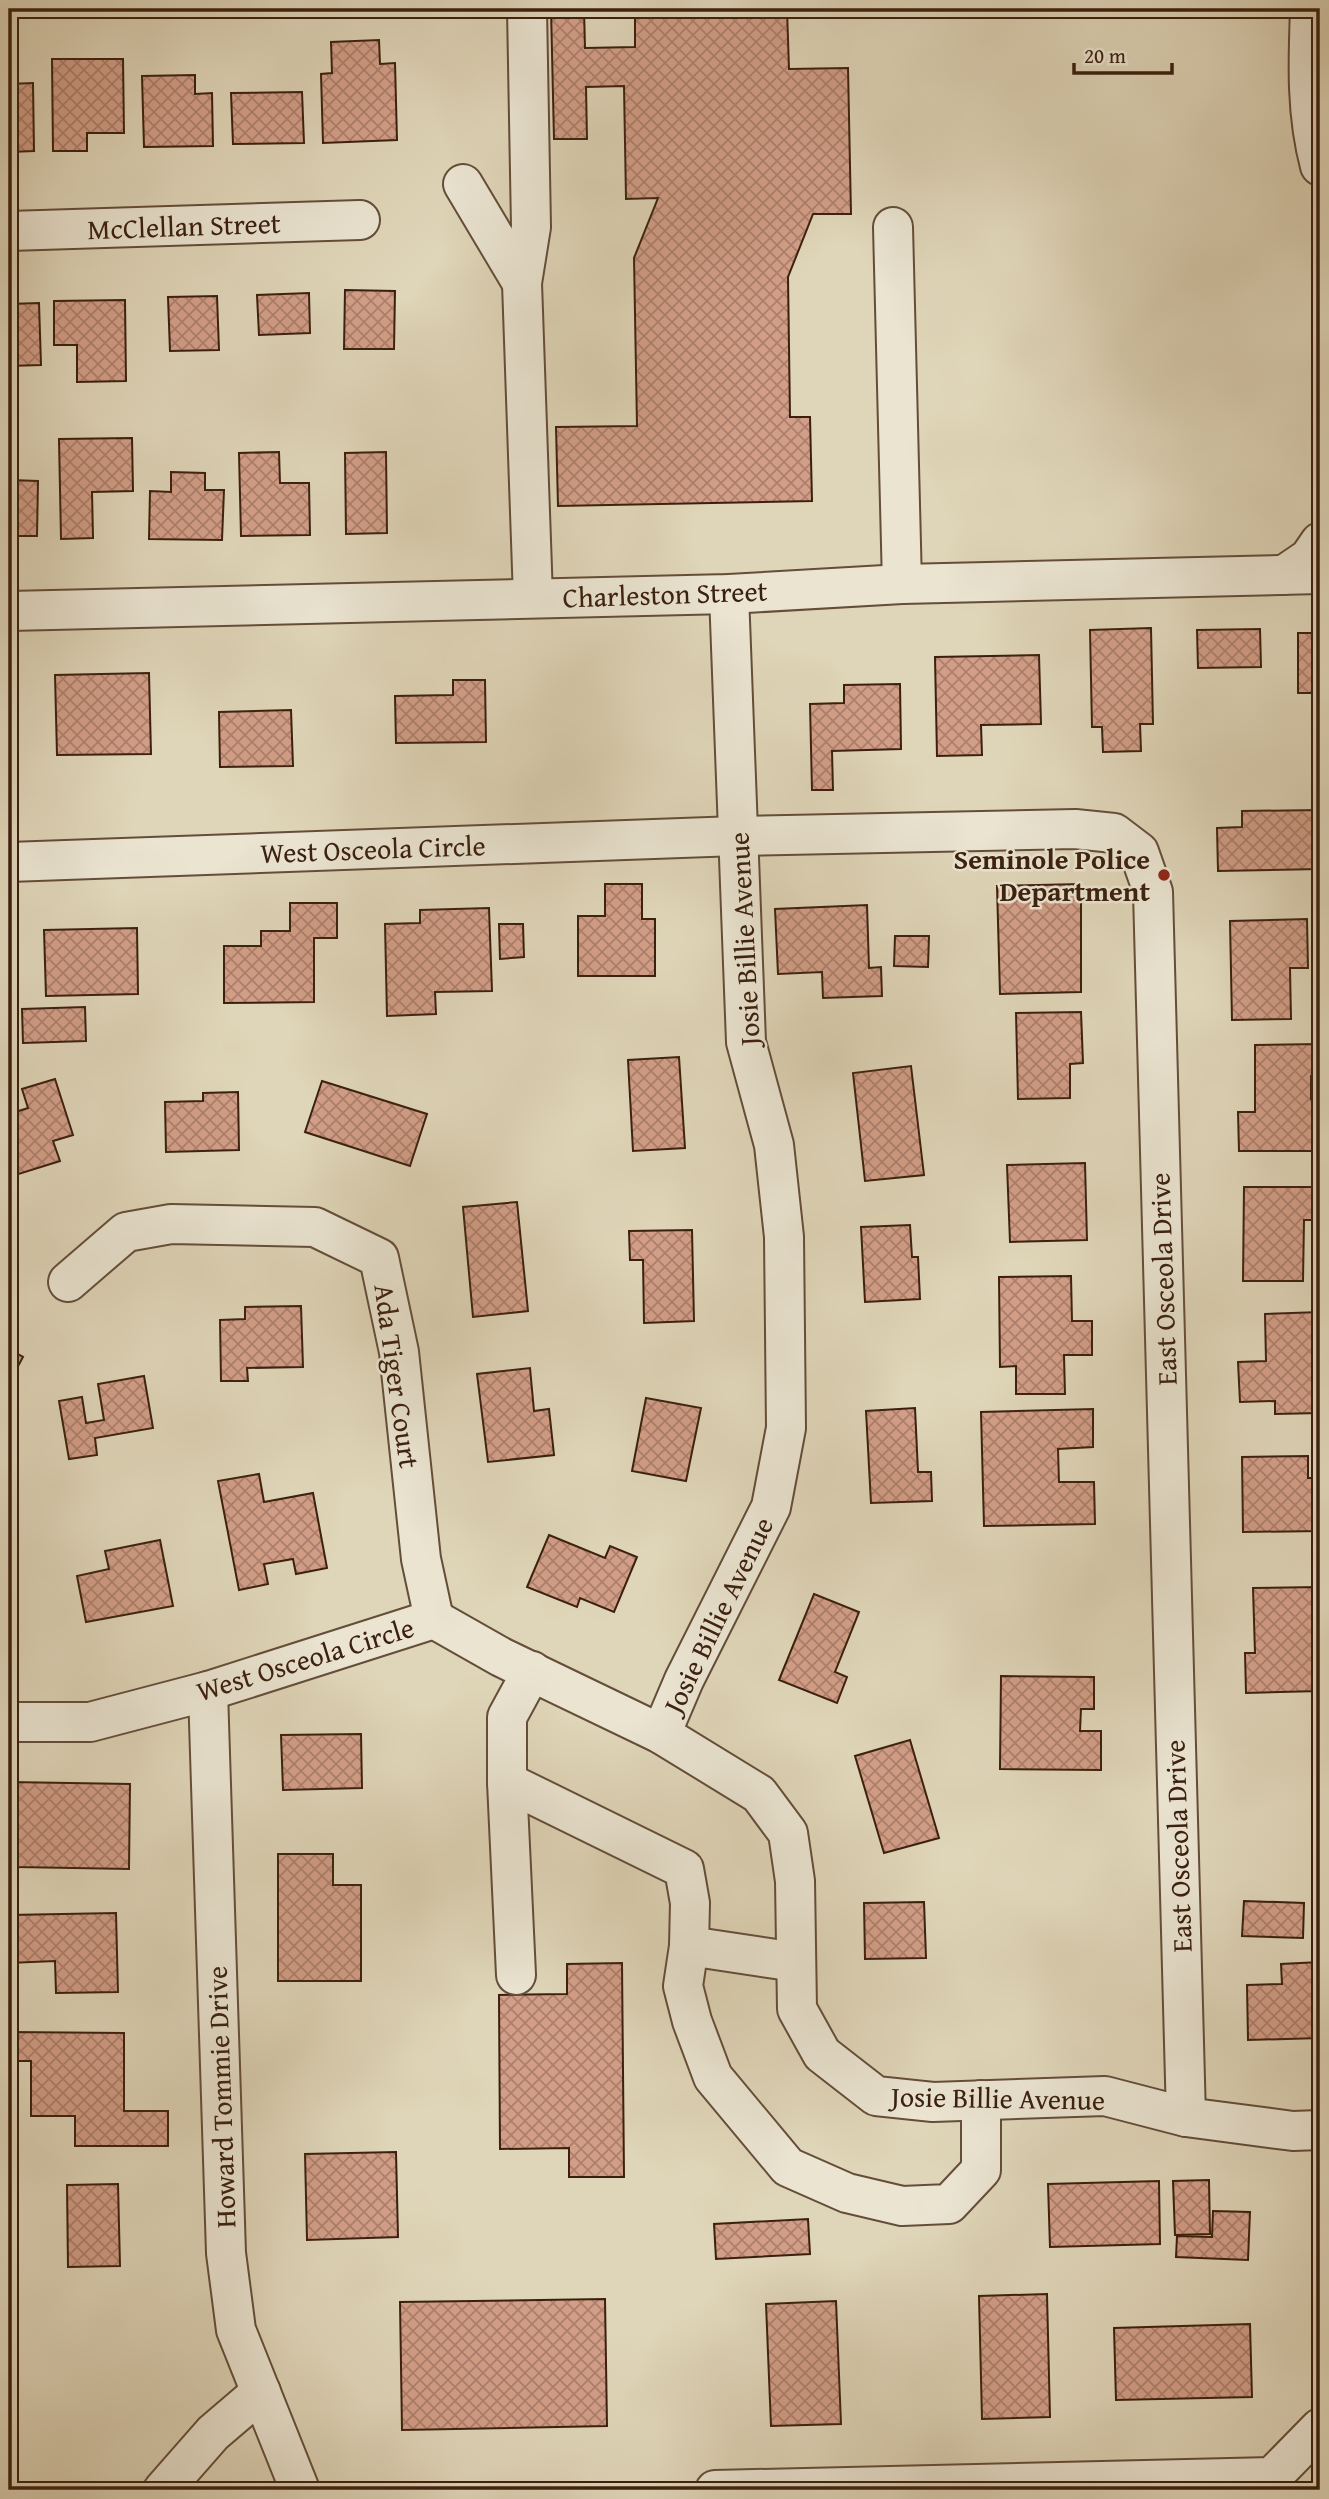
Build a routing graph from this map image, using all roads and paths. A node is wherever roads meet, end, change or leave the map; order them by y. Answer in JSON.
{"nodes":[{"id":1,"x":527,"y":9,"type":"edge"},
{"id":2,"x":1310,"y":9,"type":"edge"},
{"id":3,"x":1320,"y":166,"type":"edge"},
{"id":4,"x":463,"y":184,"type":"dead end"},
{"id":5,"x":360,"y":220,"type":"dead end"},
{"id":6,"x":893,"y":227,"type":"dead end"},
{"id":7,"x":9,"y":232,"type":"edge"},
{"id":8,"x":522,"y":283,"type":"junction"},
{"id":9,"x":1320,"y":542,"type":"edge"},
{"id":10,"x":1302,"y":575,"type":"edge"},
{"id":11,"x":902,"y":584,"type":"junction"},
{"id":12,"x":729,"y":593,"type":"junction"},
{"id":13,"x":533,"y":598,"type":"junction"},
{"id":14,"x":9,"y":611,"type":"edge"},
{"id":15,"x":737,"y":836,"type":"junction"},
{"id":16,"x":9,"y":862,"type":"edge"},
{"id":17,"x":68,"y":1282,"type":"dead end"},
{"id":18,"x":434,"y":1619,"type":"junction"},
{"id":19,"x":532,"y":1671,"type":"junction"},
{"id":20,"x":208,"y":1691,"type":"junction"},
{"id":21,"x":9,"y":1723,"type":"edge"},
{"id":22,"x":662,"y":1734,"type":"junction"},
{"id":23,"x":507,"y":1782,"type":"junction"},
{"id":24,"x":690,"y":1946,"type":"junction"},
{"id":25,"x":796,"y":1962,"type":"junction"},
{"id":26,"x":516,"y":1975,"type":"dead end"},
{"id":27,"x":981,"y":2100,"type":"junction"},
{"id":28,"x":1186,"y":2117,"type":"junction"},
{"id":29,"x":1320,"y":2130,"type":"edge"},
{"id":30,"x":261,"y":2392,"type":"junction"},
{"id":31,"x":1320,"y":2428,"type":"edge"},
{"id":32,"x":163,"y":2490,"type":"edge"},
{"id":33,"x":300,"y":2490,"type":"edge"},
{"id":34,"x":715,"y":2490,"type":"edge"}],
"edges":[{"from":1,"to":8,"type":"street"},
{"from":2,"to":3,"type":"street"},
{"from":4,"to":8,"type":"street"},
{"from":5,"to":7,"type":"street","name":"McClellan Street"},
{"from":6,"to":11,"type":"street"},
{"from":8,"to":13,"type":"street"},
{"from":9,"to":10,"type":"street"},
{"from":10,"to":11,"type":"street","name":"Charleston Street"},
{"from":11,"to":12,"type":"street","name":"Charleston Street"},
{"from":12,"to":13,"type":"street","name":"Charleston Street"},
{"from":12,"to":15,"type":"street","name":"Josie Billie Avenue"},
{"from":13,"to":14,"type":"street","name":"Charleston Street"},
{"from":15,"to":16,"type":"street","name":"West Osceola Circle"},
{"from":15,"to":22,"type":"street","name":"Josie Billie Avenue"},
{"from":15,"to":28,"type":"street","name":"East Osceola Drive"},
{"from":17,"to":18,"type":"street","name":"Ada Tiger Court"},
{"from":18,"to":19,"type":"street","name":"West Osceola Circle"},
{"from":18,"to":20,"type":"street","name":"West Osceola Circle"},
{"from":19,"to":22,"type":"street","name":"West Osceola Circle"},
{"from":19,"to":23,"type":"street"},
{"from":20,"to":21,"type":"street","name":"West Osceola Circle"},
{"from":20,"to":30,"type":"street","name":"Howard Tommie Drive"},
{"from":22,"to":25,"type":"street","name":"Josie Billie Avenue"},
{"from":23,"to":24,"type":"street"},
{"from":23,"to":26,"type":"street"},
{"from":24,"to":25,"type":"street"},
{"from":24,"to":27,"type":"street"},
{"from":25,"to":27,"type":"street","name":"Josie Billie Avenue"},
{"from":27,"to":28,"type":"street","name":"Josie Billie Avenue"},
{"from":28,"to":29,"type":"street","name":"Josie Billie Avenue"},
{"from":30,"to":32,"type":"street"},
{"from":30,"to":33,"type":"street","name":"Howard Tommie Drive"},
{"from":31,"to":34,"type":"street"}]}
